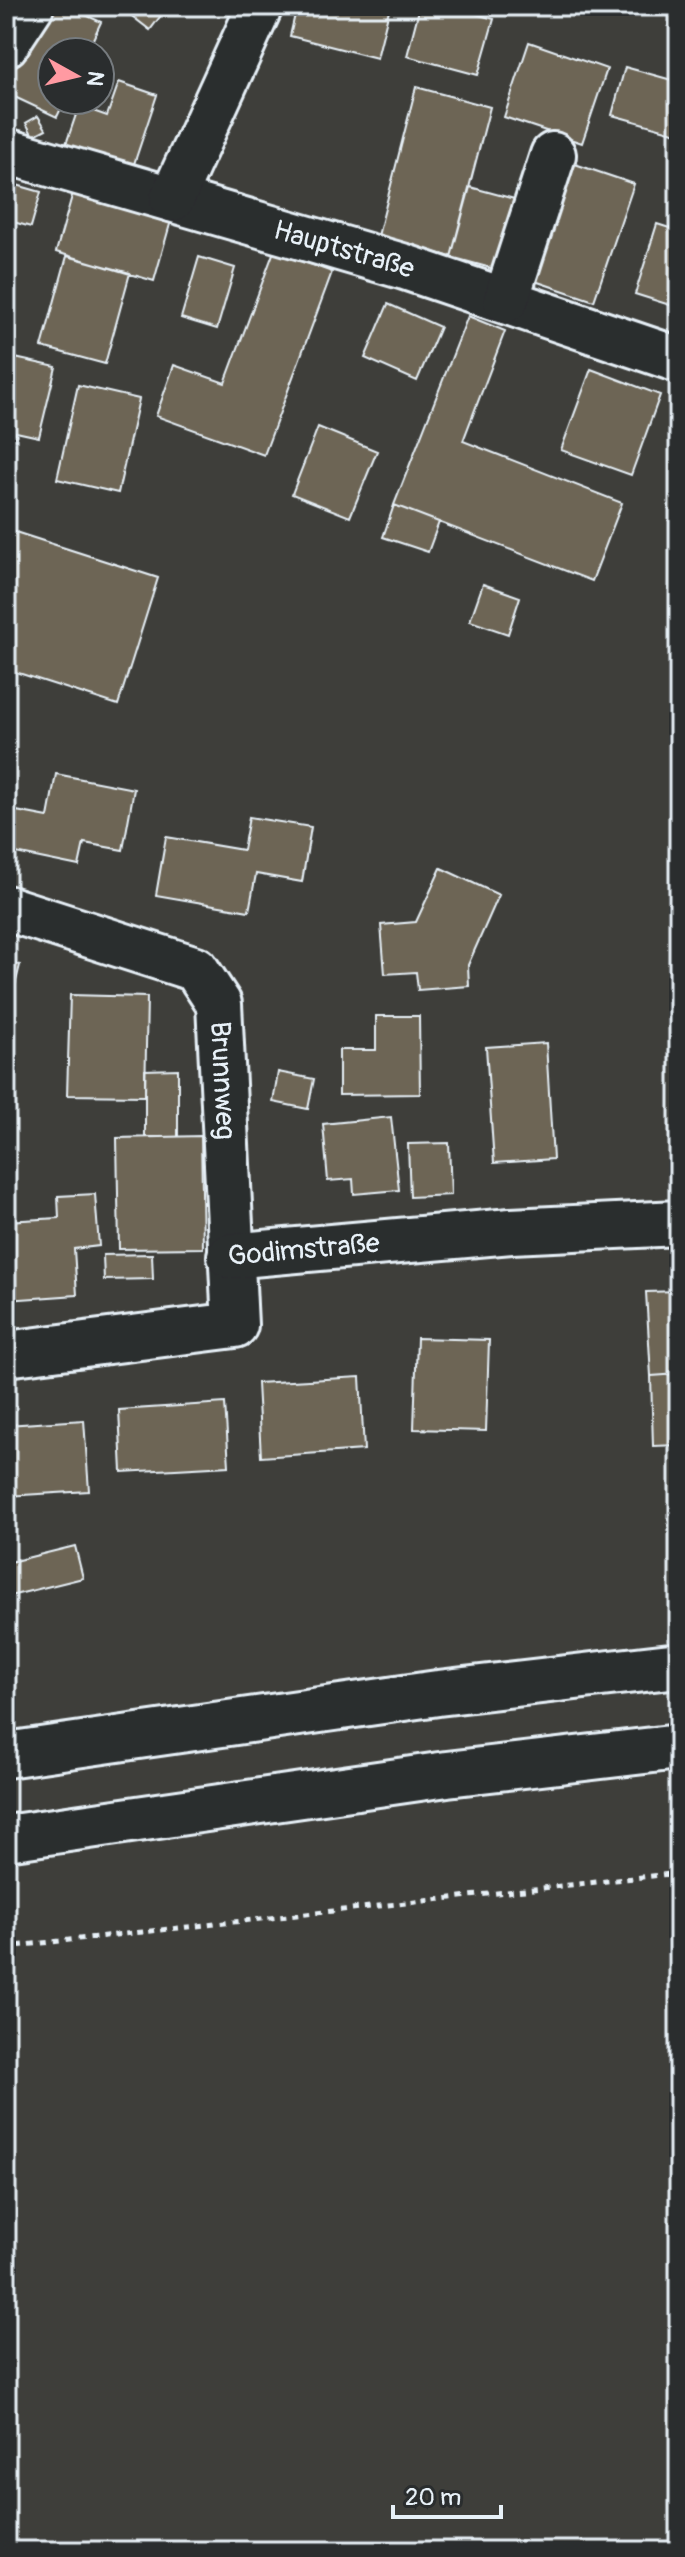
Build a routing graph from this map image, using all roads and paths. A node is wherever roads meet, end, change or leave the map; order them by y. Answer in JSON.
{"nodes":[{"id":1,"x":31,"y":6,"type":"edge"},
{"id":2,"x":260,"y":6,"type":"edge"},
{"id":3,"x":6,"y":44,"type":"edge"},
{"id":4,"x":6,"y":151,"type":"edge"},
{"id":5,"x":553,"y":155,"type":"dead end"},
{"id":6,"x":172,"y":199,"type":"junction"},
{"id":7,"x":506,"y":300,"type":"junction"},
{"id":8,"x":679,"y":360,"type":"edge"},
{"id":9,"x":6,"y":908,"type":"edge"},
{"id":10,"x":679,"y":1223,"type":"edge"},
{"id":11,"x":230,"y":1256,"type":"junction"},
{"id":12,"x":6,"y":1354,"type":"edge"},
{"id":13,"x":679,"y":1665,"type":"edge"},
{"id":14,"x":679,"y":1747,"type":"edge"},
{"id":15,"x":6,"y":1755,"type":"edge"},
{"id":16,"x":6,"y":1838,"type":"edge"},
{"id":17,"x":679,"y":1873,"type":"edge"},
{"id":18,"x":6,"y":1947,"type":"edge"}],
"edges":[{"from":1,"to":3,"type":"main road"},
{"from":2,"to":6,"type":"main road"},
{"from":4,"to":6,"type":"main road","name":"Hauptstraße"},
{"from":5,"to":7,"type":"main road"},
{"from":6,"to":7,"type":"main road","name":"Hauptstraße"},
{"from":7,"to":8,"type":"main road","name":"Hauptstraße"},
{"from":9,"to":11,"type":"main road","name":"Brunnweg"},
{"from":10,"to":11,"type":"main road","name":"Godimstraße"},
{"from":11,"to":12,"type":"main road","name":"Godimstraße"},
{"from":13,"to":15,"type":"main road"},
{"from":14,"to":16,"type":"main road"},
{"from":17,"to":18,"type":"path"}]}
